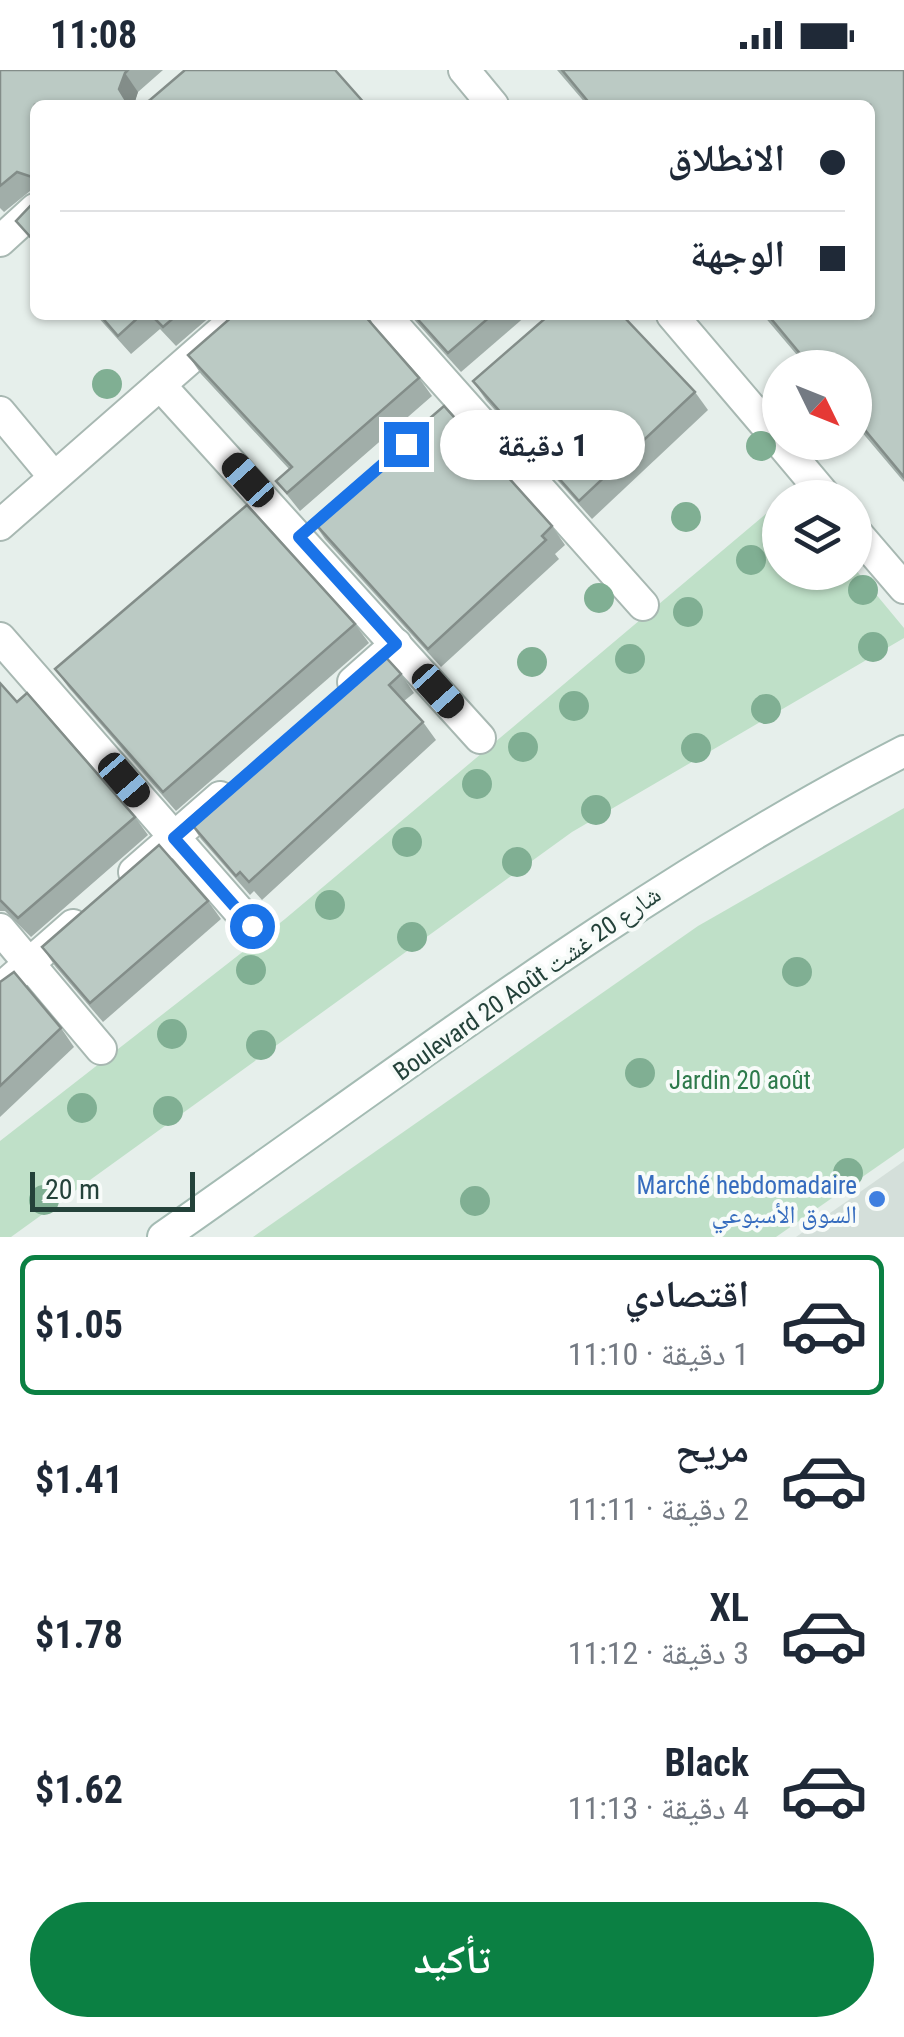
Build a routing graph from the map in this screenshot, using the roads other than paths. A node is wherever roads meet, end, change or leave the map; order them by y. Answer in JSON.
{"nodes":[{"id":1,"x":464,"y":70,"type":"edge"},
{"id":2,"x":485,"y":100,"type":"edge"},
{"id":3,"x":30,"y":213,"type":"edge"},
{"id":4,"x":0,"y":240,"type":"edge"},
{"id":5,"x":234,"y":320,"type":"edge"},
{"id":6,"x":389,"y":320,"type":"edge"},
{"id":7,"x":676,"y":320,"type":"edge"},
{"id":8,"x":486,"y":374,"type":"edge"},
{"id":9,"x":160,"y":385,"type":"junction"},
{"id":10,"x":459,"y":398,"type":"junction"},
{"id":11,"x":0,"y":412,"type":"edge"},
{"id":12,"x":762,"y":421,"type":"edge"},
{"id":13,"x":430,"y":423,"type":"edge"},
{"id":14,"x":795,"y":460,"type":"edge"},
{"id":15,"x":54,"y":477,"type":"junction"},
{"id":16,"x":812,"y":480,"type":"edge"},
{"id":17,"x":328,"y":512,"type":"edge"},
{"id":18,"x":0,"y":525,"type":"edge"},
{"id":19,"x":299,"y":537,"type":"junction"},
{"id":20,"x":872,"y":550,"type":"edge"},
{"id":21,"x":904,"y":588,"type":"edge"},
{"id":22,"x":643,"y":605,"type":"dead end"},
{"id":23,"x":0,"y":638,"type":"edge"},
{"id":24,"x":396,"y":644,"type":"junction"},
{"id":25,"x":336,"y":696,"type":"edge"},
{"id":26,"x":480,"y":738,"type":"dead end"},
{"id":27,"x":904,"y":752,"type":"edge"},
{"id":28,"x":248,"y":773,"type":"edge"},
{"id":29,"x":174,"y":838,"type":"junction"},
{"id":30,"x":252,"y":926,"type":"dead end"},
{"id":31,"x":0,"y":929,"type":"edge"},
{"id":32,"x":29,"y":963,"type":"junction"},
{"id":33,"x":0,"y":989,"type":"edge"},
{"id":34,"x":101,"y":1048,"type":"dead end"},
{"id":35,"x":163,"y":1237,"type":"edge"}],
"edges":[{"from":1,"to":2,"type":"street"},
{"from":3,"to":4,"type":"street"},
{"from":5,"to":9,"type":"street"},
{"from":6,"to":10,"type":"street"},
{"from":7,"to":12,"type":"street"},
{"from":8,"to":10,"type":"street"},
{"from":9,"to":15,"type":"street"},
{"from":9,"to":19,"type":"street"},
{"from":10,"to":13,"type":"street"},
{"from":10,"to":22,"type":"street"},
{"from":11,"to":15,"type":"street"},
{"from":14,"to":16,"type":"street"},
{"from":15,"to":18,"type":"street"},
{"from":17,"to":19,"type":"street"},
{"from":19,"to":24,"type":"street"},
{"from":20,"to":21,"type":"street"},
{"from":23,"to":29,"type":"street"},
{"from":24,"to":25,"type":"street"},
{"from":24,"to":26,"type":"street"},
{"from":27,"to":35,"type":"street","name":"Boulevard 20 Août شارع 20 غشت"},
{"from":28,"to":29,"type":"street"},
{"from":29,"to":30,"type":"street"},
{"from":29,"to":32,"type":"street"},
{"from":31,"to":32,"type":"street"},
{"from":32,"to":33,"type":"street"},
{"from":32,"to":34,"type":"street"}]}
